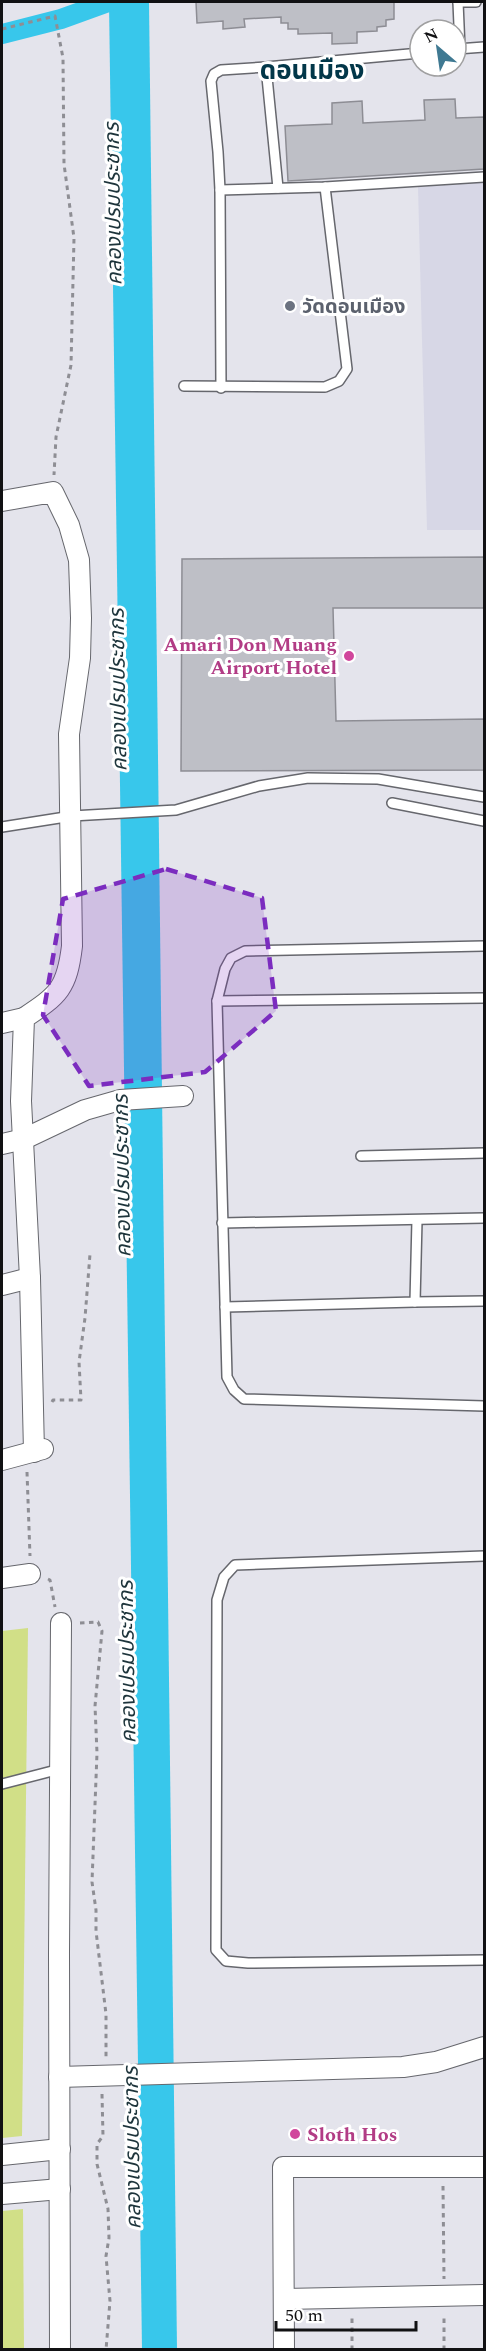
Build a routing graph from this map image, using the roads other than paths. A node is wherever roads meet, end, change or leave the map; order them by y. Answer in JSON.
{"nodes":[{"id":1,"x":458,"y":2,"type":"edge"},
{"id":2,"x":476,"y":2,"type":"edge"},
{"id":3,"x":458,"y":18,"type":"edge"},
{"id":4,"x":484,"y":47,"type":"edge"},
{"id":5,"x":468,"y":48,"type":"edge"},
{"id":6,"x":408,"y":54,"type":"edge"},
{"id":7,"x":266,"y":67,"type":"junction"},
{"id":8,"x":484,"y":177,"type":"edge"},
{"id":9,"x":325,"y":187,"type":"junction"},
{"id":10,"x":278,"y":188,"type":"junction"},
{"id":11,"x":220,"y":190,"type":"junction"},
{"id":12,"x":184,"y":386,"type":"dead end"},
{"id":13,"x":221,"y":388,"type":"junction"},
{"id":14,"x":2,"y":501,"type":"edge"},
{"id":15,"x":484,"y":797,"type":"edge"},
{"id":16,"x":392,"y":803,"type":"dead end"},
{"id":17,"x":72,"y":816,"type":"junction"},
{"id":18,"x":484,"y":821,"type":"edge"},
{"id":19,"x":2,"y":827,"type":"edge"},
{"id":20,"x":484,"y":946,"type":"edge"},
{"id":21,"x":484,"y":998,"type":"edge"},
{"id":22,"x":217,"y":1001,"type":"junction"},
{"id":23,"x":24,"y":1018,"type":"junction"},
{"id":24,"x":2,"y":1023,"type":"edge"},
{"id":25,"x":174,"y":1096,"type":"dead end"},
{"id":26,"x":24,"y":1138,"type":"junction"},
{"id":27,"x":2,"y":1144,"type":"edge"},
{"id":28,"x":484,"y":1153,"type":"edge"},
{"id":29,"x":361,"y":1156,"type":"dead end"},
{"id":30,"x":484,"y":1218,"type":"edge"},
{"id":31,"x":417,"y":1220,"type":"junction"},
{"id":32,"x":222,"y":1223,"type":"junction"},
{"id":33,"x":30,"y":1278,"type":"junction"},
{"id":34,"x":2,"y":1285,"type":"edge"},
{"id":35,"x":484,"y":1301,"type":"edge"},
{"id":36,"x":415,"y":1302,"type":"junction"},
{"id":37,"x":225,"y":1307,"type":"junction"},
{"id":38,"x":484,"y":1406,"type":"edge"},
{"id":39,"x":2,"y":1460,"type":"edge"},
{"id":40,"x":484,"y":1556,"type":"edge"},
{"id":41,"x":30,"y":1574,"type":"road end"},
{"id":42,"x":2,"y":1578,"type":"edge"},
{"id":43,"x":62,"y":1623,"type":"road end"},
{"id":44,"x":60,"y":1769,"type":"junction"},
{"id":45,"x":2,"y":1784,"type":"edge"},
{"id":46,"x":484,"y":1960,"type":"edge"},
{"id":47,"x":484,"y":2047,"type":"edge"},
{"id":48,"x":59,"y":2077,"type":"junction"},
{"id":49,"x":60,"y":2149,"type":"junction"},
{"id":50,"x":2,"y":2155,"type":"edge"},
{"id":51,"x":484,"y":2166,"type":"edge"},
{"id":52,"x":60,"y":2189,"type":"junction"},
{"id":53,"x":2,"y":2194,"type":"edge"},
{"id":54,"x":484,"y":2295,"type":"edge"},
{"id":55,"x":284,"y":2300,"type":"junction"},
{"id":56,"x":60,"y":2349,"type":"edge"},
{"id":57,"x":285,"y":2349,"type":"edge"}],
"edges":[{"from":1,"to":2,"type":"lane"},
{"from":1,"to":3,"type":"lane"},
{"from":4,"to":5,"type":"lane"},
{"from":6,"to":7,"type":"lane"},
{"from":7,"to":10,"type":"lane"},
{"from":7,"to":11,"type":"lane"},
{"from":8,"to":9,"type":"lane"},
{"from":9,"to":10,"type":"lane"},
{"from":9,"to":13,"type":"lane"},
{"from":10,"to":11,"type":"lane"},
{"from":11,"to":13,"type":"lane"},
{"from":12,"to":13,"type":"lane"},
{"from":14,"to":17,"type":"street"},
{"from":15,"to":17,"type":"lane"},
{"from":16,"to":18,"type":"lane"},
{"from":17,"to":19,"type":"lane"},
{"from":17,"to":23,"type":"street"},
{"from":20,"to":22,"type":"lane"},
{"from":21,"to":22,"type":"lane"},
{"from":22,"to":32,"type":"lane"},
{"from":23,"to":24,"type":"street"},
{"from":23,"to":26,"type":"street"},
{"from":25,"to":26,"type":"street"},
{"from":26,"to":27,"type":"street"},
{"from":26,"to":33,"type":"street"},
{"from":28,"to":29,"type":"lane"},
{"from":30,"to":31,"type":"lane"},
{"from":31,"to":32,"type":"lane"},
{"from":31,"to":36,"type":"lane"},
{"from":32,"to":37,"type":"lane"},
{"from":33,"to":34,"type":"street"},
{"from":33,"to":39,"type":"street"},
{"from":35,"to":36,"type":"lane"},
{"from":36,"to":37,"type":"lane"},
{"from":37,"to":38,"type":"lane"},
{"from":40,"to":46,"type":"lane"},
{"from":41,"to":42,"type":"street"},
{"from":43,"to":44,"type":"street"},
{"from":44,"to":45,"type":"lane"},
{"from":44,"to":48,"type":"street"},
{"from":47,"to":48,"type":"street"},
{"from":48,"to":49,"type":"street"},
{"from":49,"to":50,"type":"street"},
{"from":49,"to":52,"type":"street"},
{"from":51,"to":55,"type":"street"},
{"from":52,"to":53,"type":"street"},
{"from":52,"to":56,"type":"street"},
{"from":54,"to":55,"type":"street"},
{"from":55,"to":57,"type":"street"}]}
